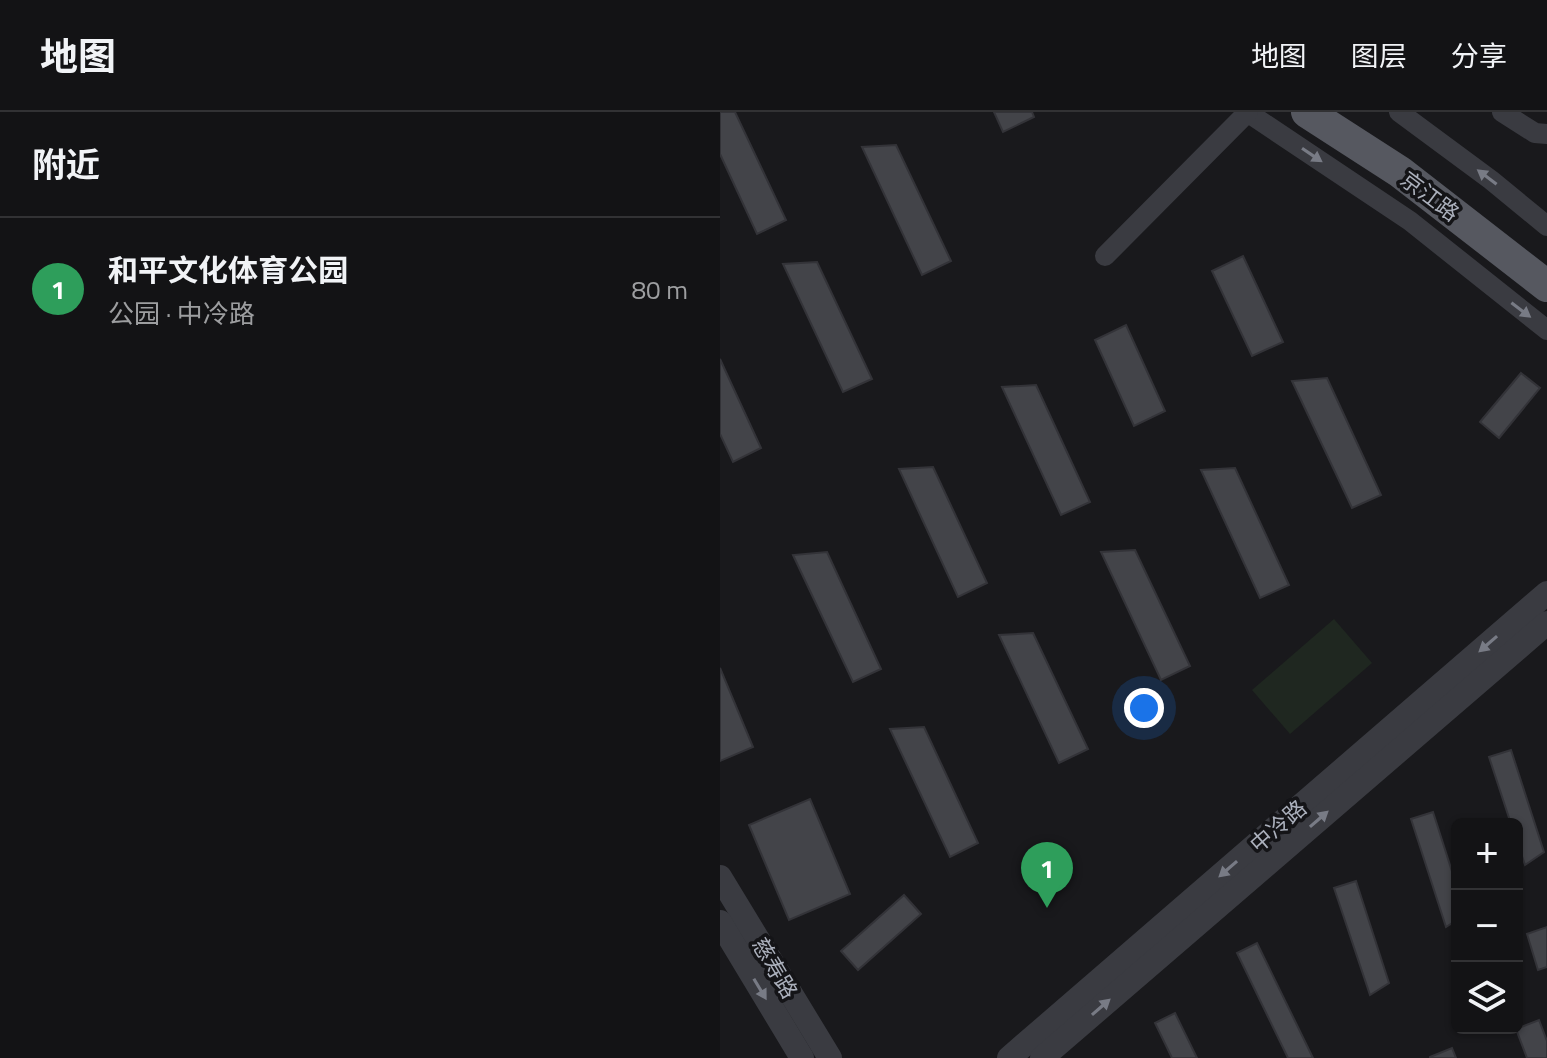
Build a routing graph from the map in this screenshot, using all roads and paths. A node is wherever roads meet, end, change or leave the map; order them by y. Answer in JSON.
{"nodes":[{"id":1,"x":1247,"y":112,"type":"edge"},
{"id":2,"x":1307,"y":112,"type":"edge"},
{"id":3,"x":1341,"y":112,"type":"edge"},
{"id":4,"x":1399,"y":112,"type":"edge"},
{"id":5,"x":1502,"y":112,"type":"edge"},
{"id":6,"x":1547,"y":134,"type":"edge"},
{"id":7,"x":1547,"y":226,"type":"edge"},
{"id":8,"x":1105,"y":256,"type":"dead end"},
{"id":9,"x":1547,"y":264,"type":"edge"},
{"id":10,"x":1547,"y":286,"type":"edge"},
{"id":11,"x":1547,"y":330,"type":"edge"},
{"id":12,"x":1547,"y":593,"type":"edge"},
{"id":13,"x":1547,"y":623,"type":"edge"},
{"id":14,"x":720,"y":877,"type":"edge"},
{"id":15,"x":720,"y":922,"type":"edge"},
{"id":16,"x":802,"y":1058,"type":"edge"},
{"id":17,"x":830,"y":1058,"type":"edge"},
{"id":18,"x":1009,"y":1058,"type":"edge"},
{"id":19,"x":1042,"y":1058,"type":"edge"}],
"edges":[{"from":1,"to":8,"type":"street"},
{"from":1,"to":11,"type":"street","one_way":true},
{"from":2,"to":10,"type":"main road","name":"京江路"},
{"from":3,"to":9,"type":"main road","name":"京江路"},
{"from":7,"to":4,"type":"street","one_way":true},
{"from":5,"to":6,"type":"street"},
{"from":12,"to":18,"type":"street","name":"中冷路","one_way":true},
{"from":19,"to":13,"type":"street","name":"中冷路","one_way":true},
{"from":14,"to":17,"type":"street","name":"慈寿路"},
{"from":15,"to":16,"type":"street","name":"慈寿路","one_way":true}]}
